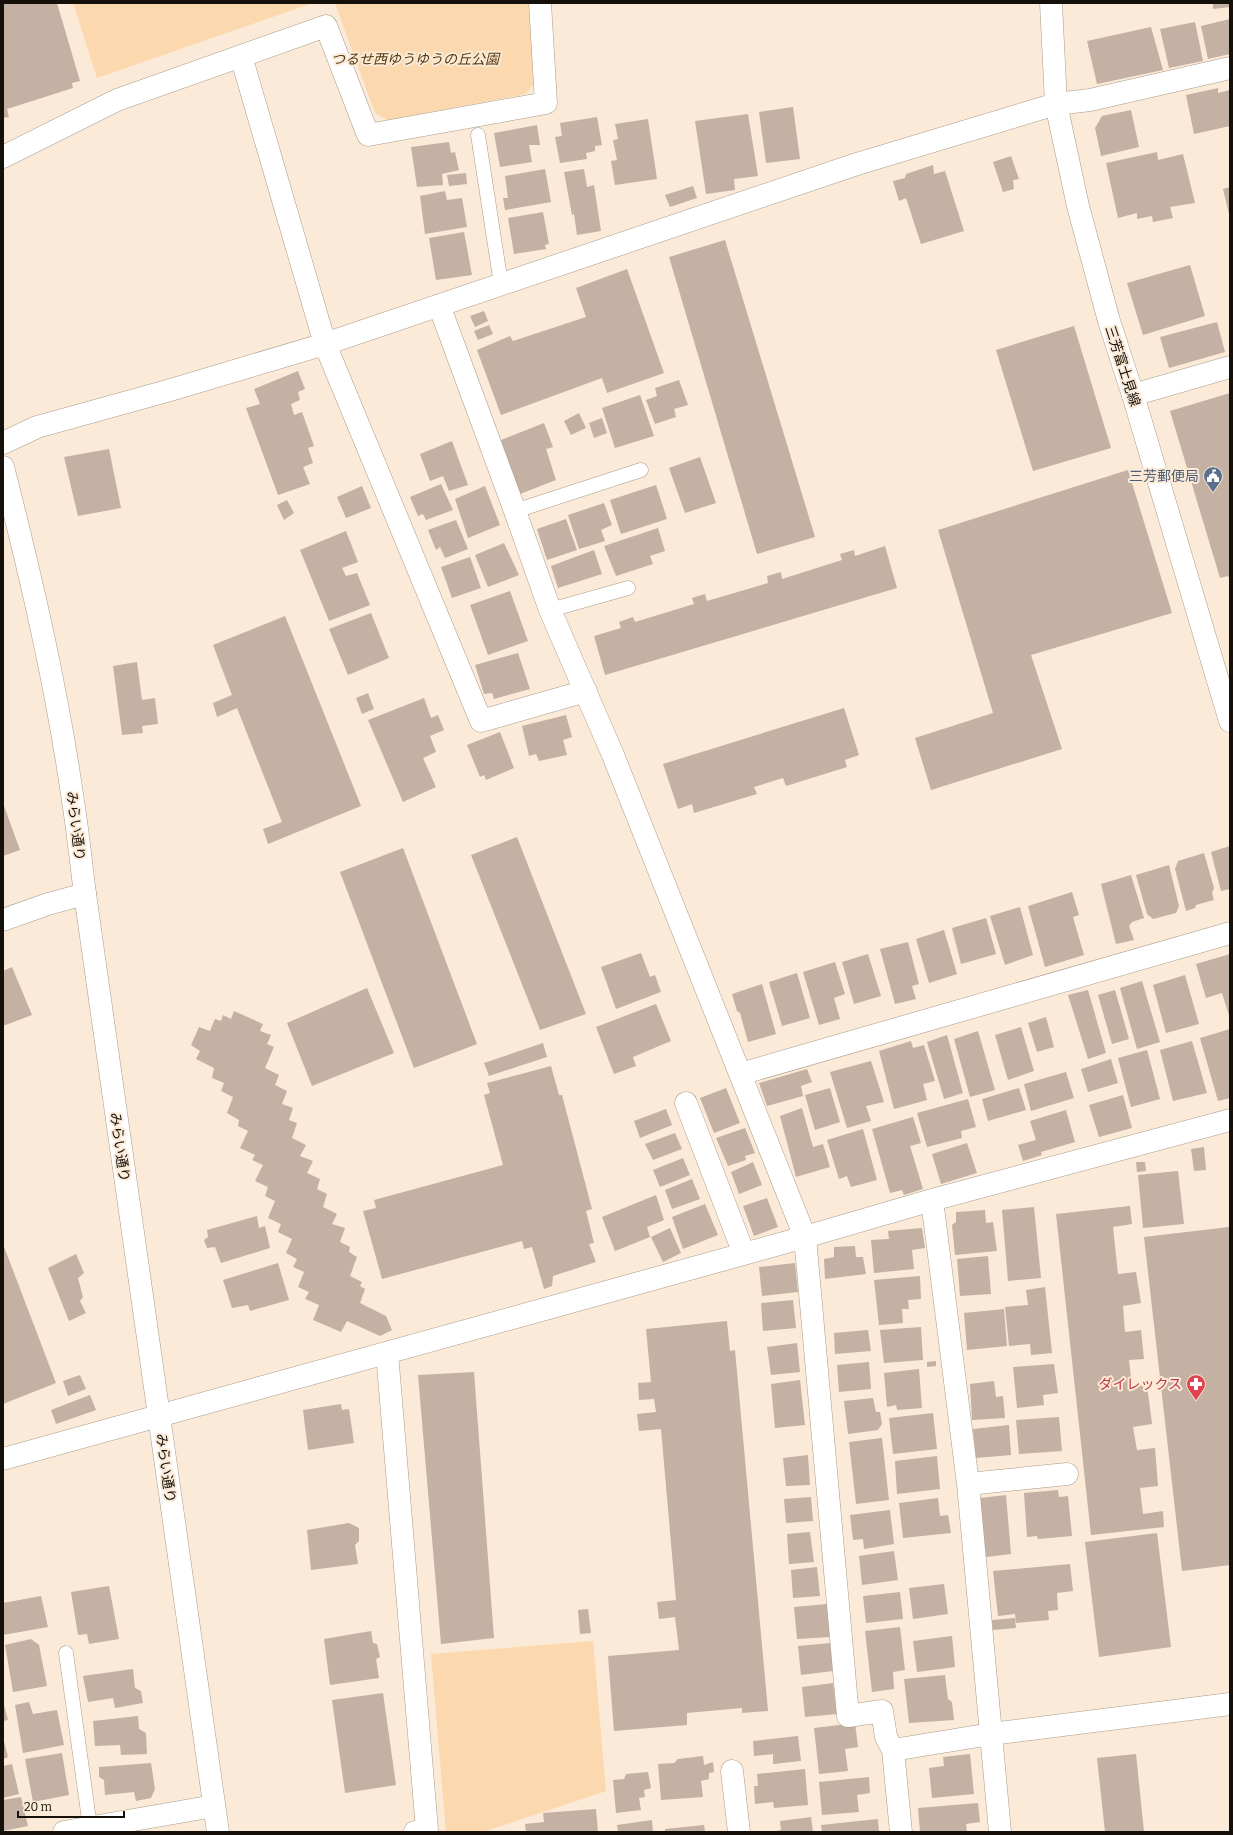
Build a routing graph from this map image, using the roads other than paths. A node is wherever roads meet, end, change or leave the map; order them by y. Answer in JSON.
{"nodes":[{"id":1,"x":540,"y":3,"type":"edge"},
{"id":2,"x":1052,"y":3,"type":"edge"},
{"id":3,"x":241,"y":56,"type":"junction"},
{"id":4,"x":1230,"y":68,"type":"edge"},
{"id":5,"x":1056,"y":104,"type":"junction"},
{"id":6,"x":478,"y":135,"type":"dead end"},
{"id":7,"x":3,"y":157,"type":"edge"},
{"id":8,"x":501,"y":284,"type":"junction"},
{"id":9,"x":439,"y":305,"type":"junction"},
{"id":10,"x":325,"y":344,"type":"junction"},
{"id":11,"x":1230,"y":367,"type":"edge"},
{"id":12,"x":1133,"y":395,"type":"junction"},
{"id":13,"x":3,"y":443,"type":"edge"},
{"id":14,"x":3,"y":467,"type":"edge"},
{"id":15,"x":640,"y":470,"type":"dead end"},
{"id":16,"x":515,"y":510,"type":"junction"},
{"id":17,"x":628,"y":588,"type":"dead end"},
{"id":18,"x":550,"y":610,"type":"junction"},
{"id":19,"x":586,"y":691,"type":"junction"},
{"id":20,"x":1230,"y":721,"type":"edge"},
{"id":21,"x":85,"y":894,"type":"junction"},
{"id":22,"x":3,"y":920,"type":"edge"},
{"id":23,"x":1230,"y":933,"type":"edge"},
{"id":24,"x":740,"y":1074,"type":"junction"},
{"id":25,"x":686,"y":1103,"type":"dead end"},
{"id":26,"x":1230,"y":1120,"type":"edge"},
{"id":27,"x":932,"y":1200,"type":"junction"},
{"id":28,"x":805,"y":1237,"type":"junction"},
{"id":29,"x":744,"y":1254,"type":"junction"},
{"id":30,"x":387,"y":1353,"type":"junction"},
{"id":31,"x":158,"y":1416,"type":"junction"},
{"id":32,"x":3,"y":1459,"type":"edge"},
{"id":33,"x":1067,"y":1474,"type":"dead end"},
{"id":34,"x":968,"y":1484,"type":"junction"},
{"id":35,"x":66,"y":1653,"type":"dead end"},
{"id":36,"x":1230,"y":1704,"type":"edge"},
{"id":37,"x":991,"y":1734,"type":"junction"},
{"id":38,"x":893,"y":1750,"type":"junction"},
{"id":39,"x":732,"y":1771,"type":"dead end"},
{"id":40,"x":214,"y":1806,"type":"junction"},
{"id":41,"x":90,"y":1827,"type":"junction"},
{"id":42,"x":64,"y":1832,"type":"edge"},
{"id":43,"x":218,"y":1832,"type":"edge"},
{"id":44,"x":415,"y":1832,"type":"edge"},
{"id":45,"x":739,"y":1832,"type":"edge"},
{"id":46,"x":901,"y":1832,"type":"edge"},
{"id":47,"x":1000,"y":1832,"type":"edge"}],
"edges":[{"from":1,"to":3,"type":"street"},
{"from":2,"to":5,"type":"street","name":"三芳富士見線"},
{"from":3,"to":7,"type":"street"},
{"from":3,"to":10,"type":"street"},
{"from":4,"to":5,"type":"street"},
{"from":5,"to":8,"type":"street"},
{"from":5,"to":12,"type":"street","name":"三芳富士見線"},
{"from":6,"to":8,"type":"lane"},
{"from":8,"to":9,"type":"street"},
{"from":9,"to":10,"type":"street"},
{"from":9,"to":16,"type":"street"},
{"from":10,"to":13,"type":"street"},
{"from":10,"to":19,"type":"street"},
{"from":11,"to":12,"type":"street"},
{"from":12,"to":20,"type":"street","name":"三芳富士見線"},
{"from":14,"to":21,"type":"street","name":"みらい通り"},
{"from":15,"to":16,"type":"lane"},
{"from":16,"to":18,"type":"street"},
{"from":17,"to":18,"type":"lane"},
{"from":18,"to":19,"type":"street"},
{"from":19,"to":24,"type":"street"},
{"from":21,"to":22,"type":"street"},
{"from":21,"to":31,"type":"street","name":"みらい通り"},
{"from":23,"to":24,"type":"street"},
{"from":24,"to":28,"type":"street"},
{"from":25,"to":29,"type":"street"},
{"from":26,"to":27,"type":"street"},
{"from":27,"to":28,"type":"street"},
{"from":27,"to":34,"type":"street"},
{"from":28,"to":29,"type":"street"},
{"from":28,"to":38,"type":"street"},
{"from":29,"to":30,"type":"street"},
{"from":30,"to":31,"type":"street"},
{"from":30,"to":44,"type":"street"},
{"from":31,"to":32,"type":"street"},
{"from":31,"to":40,"type":"street","name":"みらい通り"},
{"from":33,"to":34,"type":"street"},
{"from":34,"to":37,"type":"street"},
{"from":35,"to":41,"type":"lane"},
{"from":36,"to":37,"type":"street"},
{"from":37,"to":38,"type":"street"},
{"from":37,"to":47,"type":"street"},
{"from":38,"to":46,"type":"street"},
{"from":39,"to":45,"type":"street"},
{"from":40,"to":41,"type":"street"},
{"from":40,"to":43,"type":"street","name":"みらい通り"},
{"from":41,"to":42,"type":"street"}]}
